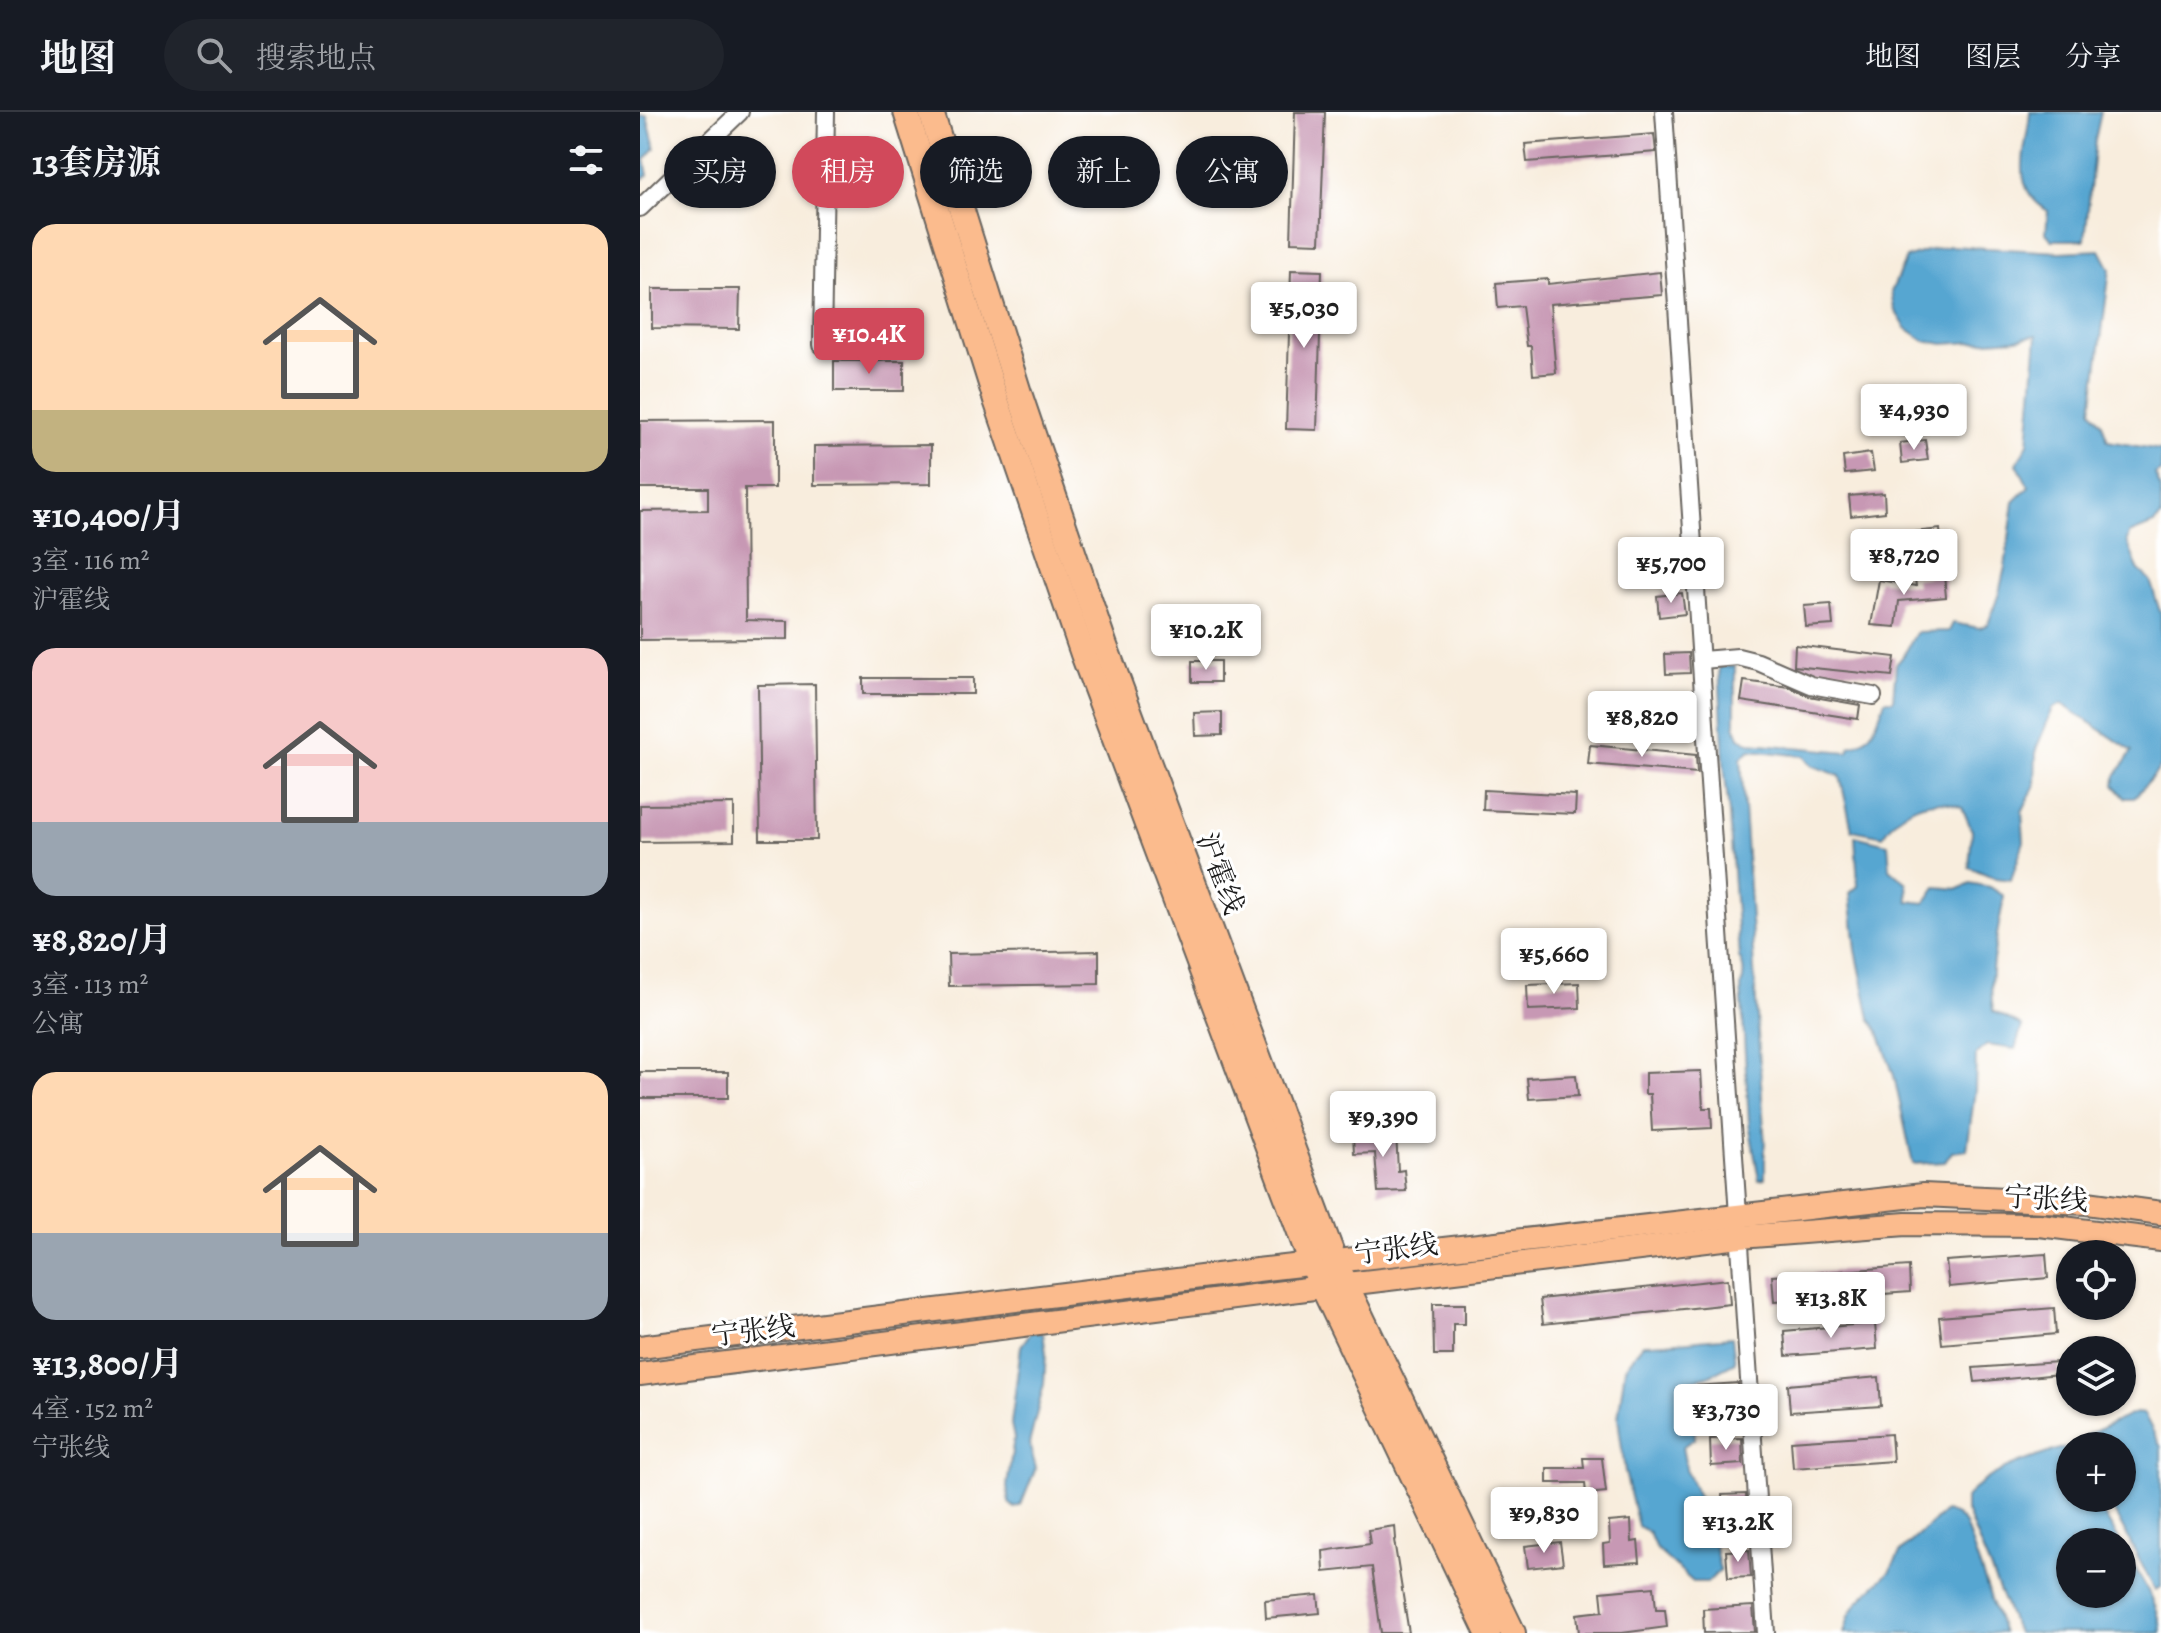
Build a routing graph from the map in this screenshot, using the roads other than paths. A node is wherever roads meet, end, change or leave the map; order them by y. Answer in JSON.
{"nodes":[{"id":1,"x":740,"y":112,"type":"edge"},
{"id":2,"x":826,"y":112,"type":"edge"},
{"id":3,"x":906,"y":112,"type":"edge"},
{"id":4,"x":931,"y":112,"type":"edge"},
{"id":5,"x":1664,"y":112,"type":"edge"},
{"id":6,"x":640,"y":208,"type":"edge"},
{"id":7,"x":822,"y":345,"type":"dead end"},
{"id":8,"x":1094,"y":650,"type":"junction"},
{"id":9,"x":1702,"y":660,"type":"junction"},
{"id":10,"x":1873,"y":696,"type":"dead end"},
{"id":11,"x":2161,"y":1213,"type":"edge"},
{"id":12,"x":1739,"y":1227,"type":"junction"},
{"id":13,"x":2161,"y":1240,"type":"edge"},
{"id":14,"x":1323,"y":1263,"type":"junction"},
{"id":15,"x":1334,"y":1286,"type":"junction"},
{"id":16,"x":640,"y":1347,"type":"edge"},
{"id":17,"x":640,"y":1374,"type":"edge"},
{"id":18,"x":1488,"y":1633,"type":"edge"},
{"id":19,"x":1513,"y":1633,"type":"edge"},
{"id":20,"x":1766,"y":1633,"type":"edge"}],
"edges":[{"from":1,"to":6,"type":"street"},
{"from":2,"to":7,"type":"street"},
{"from":3,"to":8,"type":"highway","name":"沪霍线"},
{"from":4,"to":8,"type":"highway","name":"沪霍线"},
{"from":5,"to":9,"type":"street"},
{"from":8,"to":14,"type":"highway","name":"沪霍线"},
{"from":9,"to":10,"type":"street"},
{"from":9,"to":12,"type":"street"},
{"from":11,"to":12,"type":"main road","name":"宁张线"},
{"from":12,"to":13,"type":"main road","name":"宁张线"},
{"from":12,"to":14,"type":"main road","name":"宁张线"},
{"from":12,"to":15,"type":"main road","name":"宁张线"},
{"from":12,"to":20,"type":"street"},
{"from":14,"to":15,"type":"highway","name":"沪霍线"},
{"from":14,"to":16,"type":"main road","name":"宁张线"},
{"from":15,"to":17,"type":"main road","name":"宁张线"},
{"from":15,"to":18,"type":"highway","name":"沪霍线"},
{"from":15,"to":19,"type":"highway","name":"沪霍线"}]}
